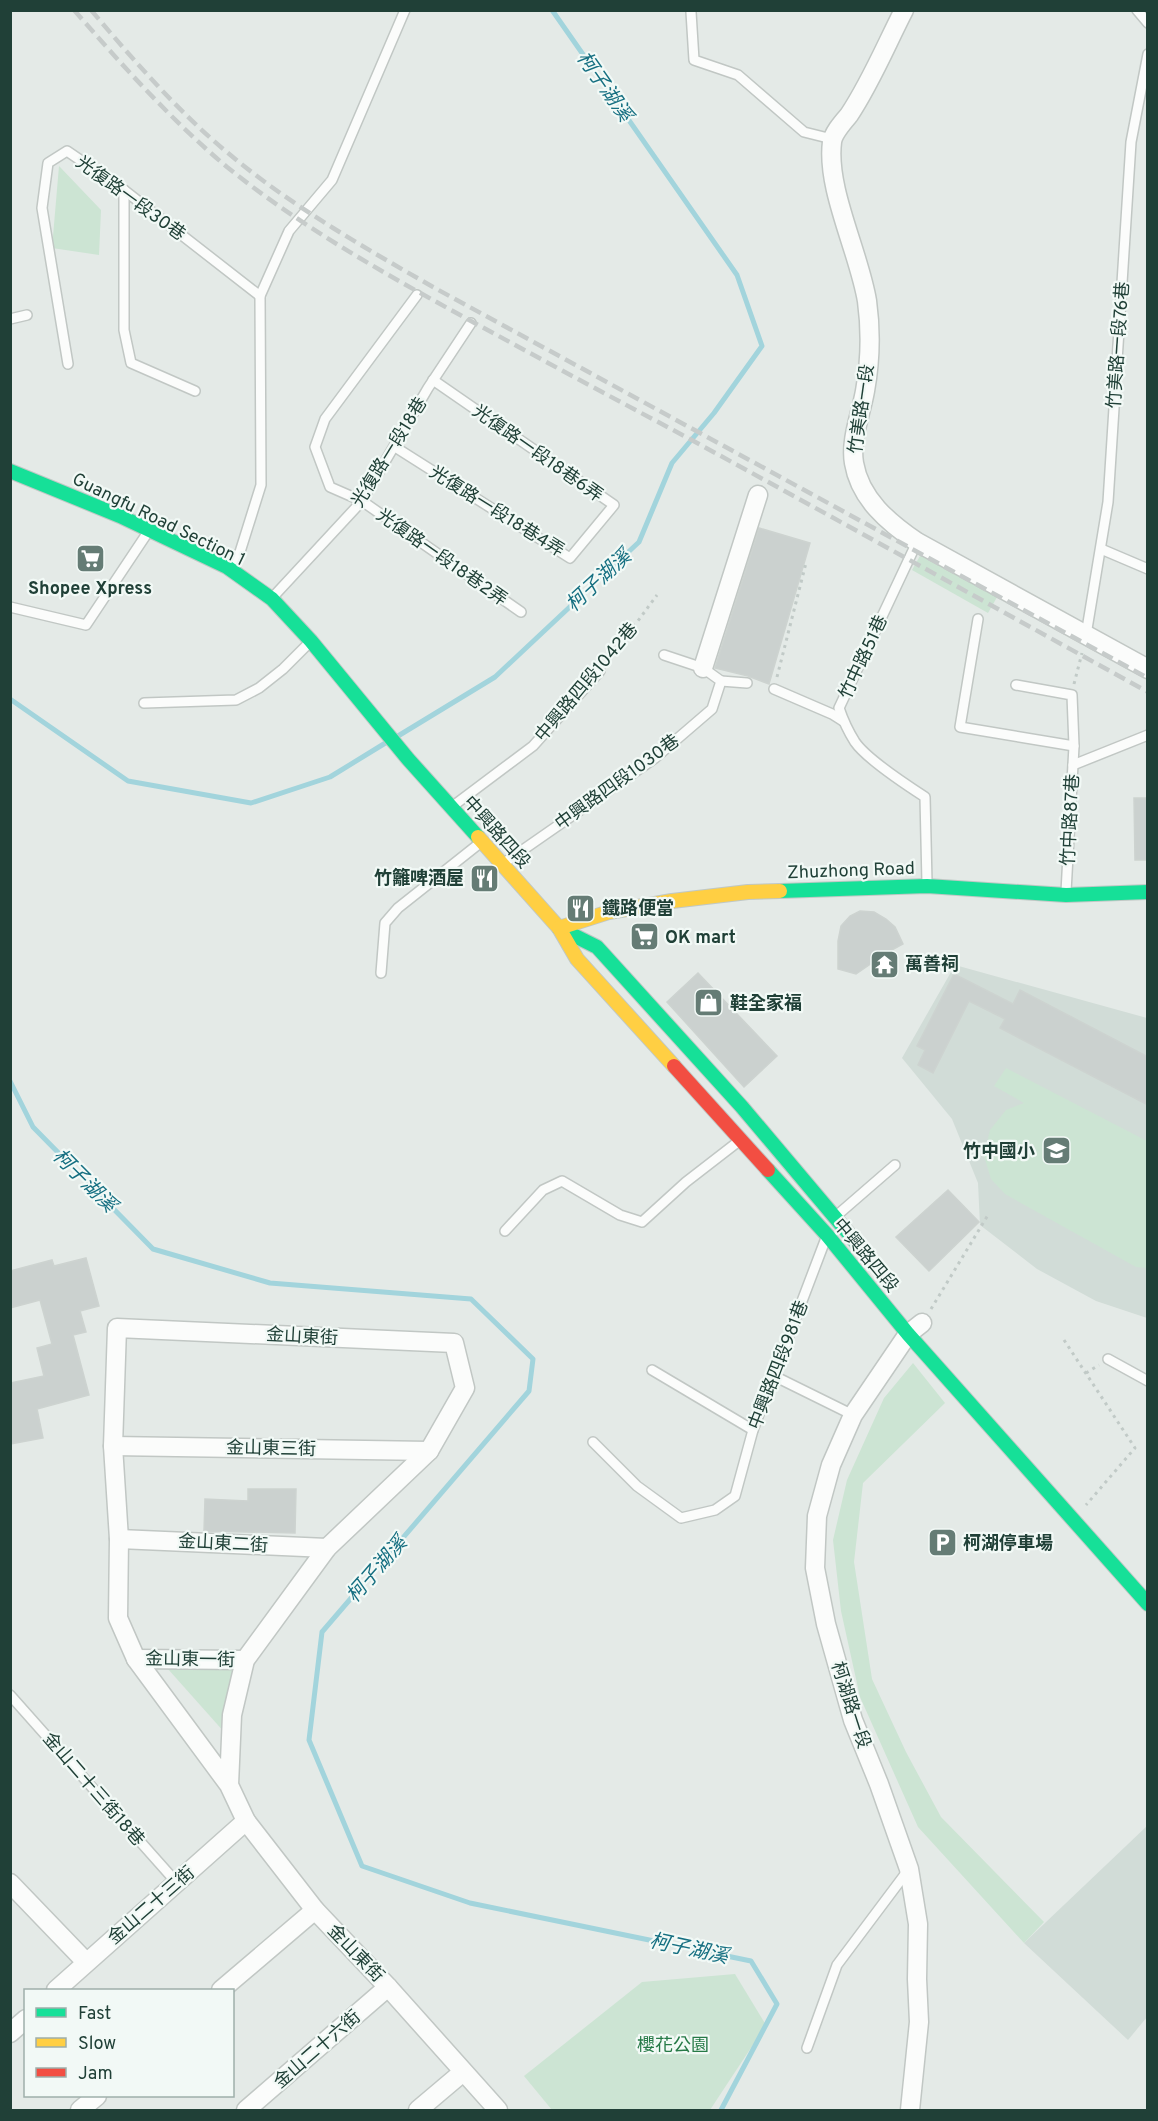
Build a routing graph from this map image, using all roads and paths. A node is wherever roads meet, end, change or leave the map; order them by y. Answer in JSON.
{"nodes":[{"id":1,"x":405,"y":10,"type":"edge"},
{"id":2,"x":904,"y":10,"type":"edge"},
{"id":3,"x":1137,"y":10,"type":"edge"},
{"id":4,"x":691,"y":12,"type":"edge"},
{"id":5,"x":1148,"y":23,"type":"edge"},
{"id":6,"x":1148,"y":54,"type":"edge"},
{"id":7,"x":832,"y":139,"type":"junction"},
{"id":8,"x":124,"y":190,"type":"junction"},
{"id":9,"x":417,"y":295,"type":"dead end"},
{"id":10,"x":260,"y":296,"type":"junction"},
{"id":11,"x":27,"y":315,"type":"dead end"},
{"id":12,"x":10,"y":319,"type":"edge"},
{"id":13,"x":471,"y":323,"type":"dead end"},
{"id":14,"x":68,"y":364,"type":"dead end"},
{"id":15,"x":433,"y":380,"type":"junction"},
{"id":16,"x":195,"y":391,"type":"dead end"},
{"id":17,"x":395,"y":447,"type":"junction"},
{"id":18,"x":10,"y":471,"type":"edge"},
{"id":19,"x":758,"y":495,"type":"dead end"},
{"id":20,"x":362,"y":501,"type":"junction"},
{"id":21,"x":150,"y":530,"type":"junction"},
{"id":22,"x":592,"y":532,"type":"joint"},
{"id":23,"x":918,"y":542,"type":"junction"},
{"id":24,"x":1101,"y":549,"type":"junction"},
{"id":25,"x":806,"y":563,"type":"dead end"},
{"id":26,"x":227,"y":567,"type":"junction"},
{"id":27,"x":1148,"y":569,"type":"edge"},
{"id":28,"x":657,"y":595,"type":"dead end"},
{"id":29,"x":272,"y":599,"type":"junction"},
{"id":30,"x":10,"y":607,"type":"edge"},
{"id":31,"x":521,"y":612,"type":"dead end"},
{"id":32,"x":978,"y":619,"type":"dead end"},
{"id":33,"x":1086,"y":635,"type":"junction"},
{"id":34,"x":310,"y":641,"type":"junction"},
{"id":35,"x":664,"y":655,"type":"dead end"},
{"id":36,"x":703,"y":668,"type":"junction"},
{"id":37,"x":1148,"y":669,"type":"edge"},
{"id":38,"x":600,"y":671,"type":"joint"},
{"id":39,"x":721,"y":681,"type":"junction"},
{"id":40,"x":747,"y":683,"type":"dead end"},
{"id":41,"x":1016,"y":685,"type":"dead end"},
{"id":42,"x":774,"y":689,"type":"joint"},
{"id":43,"x":1072,"y":695,"type":"junction"},
{"id":44,"x":144,"y":703,"type":"dead end"},
{"id":45,"x":843,"y":721,"type":"junction"},
{"id":46,"x":377,"y":722,"type":"joint"},
{"id":47,"x":1148,"y":735,"type":"edge"},
{"id":48,"x":1074,"y":746,"type":"junction"},
{"id":49,"x":1073,"y":765,"type":"junction"},
{"id":50,"x":452,"y":807,"type":"junction"},
{"id":51,"x":482,"y":842,"type":"junction"},
{"id":52,"x":502,"y":864,"type":"junction"},
{"id":53,"x":927,"y":886,"type":"junction"},
{"id":54,"x":1148,"y":892,"type":"edge"},
{"id":55,"x":1066,"y":895,"type":"junction"},
{"id":56,"x":560,"y":928,"type":"junction"},
{"id":57,"x":381,"y":973,"type":"dead end"},
{"id":58,"x":742,"y":1107,"type":"junction"},
{"id":59,"x":725,"y":1122,"type":"junction"},
{"id":60,"x":741,"y":1140,"type":"junction"},
{"id":61,"x":894,"y":1165,"type":"dead end"},
{"id":62,"x":988,"y":1215,"type":"dead end"},
{"id":63,"x":836,"y":1217,"type":"junction"},
{"id":64,"x":506,"y":1231,"type":"dead end"},
{"id":65,"x":827,"y":1235,"type":"junction"},
{"id":66,"x":872,"y":1261,"type":"dead end"},
{"id":67,"x":919,"y":1326,"type":"junction"},
{"id":68,"x":1064,"y":1340,"type":"dead end"},
{"id":69,"x":1108,"y":1359,"type":"dead end"},
{"id":70,"x":652,"y":1370,"type":"dead end"},
{"id":71,"x":774,"y":1376,"type":"junction"},
{"id":72,"x":1148,"y":1381,"type":"edge"},
{"id":73,"x":853,"y":1415,"type":"junction"},
{"id":74,"x":753,"y":1430,"type":"junction"},
{"id":75,"x":593,"y":1442,"type":"dead end"},
{"id":76,"x":113,"y":1446,"type":"junction"},
{"id":77,"x":429,"y":1451,"type":"junction"},
{"id":78,"x":1083,"y":1509,"type":"dead end"},
{"id":79,"x":119,"y":1539,"type":"junction"},
{"id":80,"x":327,"y":1548,"type":"junction"},
{"id":81,"x":1148,"y":1604,"type":"edge"},
{"id":82,"x":136,"y":1659,"type":"junction"},
{"id":83,"x":245,"y":1660,"type":"junction"},
{"id":84,"x":10,"y":1695,"type":"edge"},
{"id":85,"x":229,"y":1785,"type":"junction"},
{"id":86,"x":246,"y":1821,"type":"junction"},
{"id":87,"x":909,"y":1869,"type":"junction"},
{"id":88,"x":10,"y":1883,"type":"edge"},
{"id":89,"x":177,"y":1883,"type":"junction"},
{"id":90,"x":315,"y":1910,"type":"junction"},
{"id":91,"x":86,"y":1962,"type":"junction"},
{"id":92,"x":388,"y":1987,"type":"junction"},
{"id":93,"x":57,"y":1989,"type":"edge"},
{"id":94,"x":222,"y":1989,"type":"edge"},
{"id":95,"x":24,"y":2021,"type":"edge"},
{"id":96,"x":10,"y":2033,"type":"edge"},
{"id":97,"x":807,"y":2048,"type":"dead end"},
{"id":98,"x":463,"y":2072,"type":"junction"},
{"id":99,"x":97,"y":2097,"type":"edge"},
{"id":100,"x":80,"y":2110,"type":"edge"},
{"id":101,"x":246,"y":2110,"type":"edge"},
{"id":102,"x":418,"y":2110,"type":"edge"},
{"id":103,"x":498,"y":2110,"type":"edge"},
{"id":104,"x":910,"y":2110,"type":"edge"}],
"edges":[{"from":1,"to":10,"type":"lane"},
{"from":2,"to":7,"type":"street"},
{"from":3,"to":5,"type":"lane"},
{"from":4,"to":7,"type":"lane"},
{"from":6,"to":24,"type":"lane","name":"竹美路一段76巷"},
{"from":7,"to":23,"type":"street","name":"竹美路一段"},
{"from":8,"to":10,"type":"lane","name":"光復路一段30巷"},
{"from":8,"to":14,"type":"lane","name":"光復路一段30巷"},
{"from":8,"to":16,"type":"lane"},
{"from":9,"to":20,"type":"lane","name":"光復路一段18巷2弄"},
{"from":10,"to":26,"type":"lane"},
{"from":11,"to":12,"type":"lane"},
{"from":13,"to":15,"type":"lane","name":"光復路一段18巷"},
{"from":15,"to":17,"type":"lane","name":"光復路一段18巷"},
{"from":15,"to":22,"type":"lane","name":"光復路一段18巷6弄"},
{"from":17,"to":20,"type":"lane","name":"光復路一段18巷"},
{"from":17,"to":22,"type":"lane","name":"光復路一段18巷4弄"},
{"from":18,"to":21,"type":"main road","name":"Guangfu Road Section 1"},
{"from":19,"to":36,"type":"street"},
{"from":20,"to":29,"type":"lane","name":"光復路一段18巷"},
{"from":20,"to":31,"type":"lane","name":"光復路一段18巷2弄"},
{"from":21,"to":26,"type":"main road","name":"Guangfu Road Section 1"},
{"from":21,"to":30,"type":"lane"},
{"from":23,"to":33,"type":"street","name":"竹美路一段"},
{"from":23,"to":45,"type":"lane","name":"竹中路51巷"},
{"from":24,"to":27,"type":"lane"},
{"from":24,"to":33,"type":"lane","name":"竹美路一段76巷"},
{"from":25,"to":42,"type":"path"},
{"from":26,"to":29,"type":"main road","name":"Guangfu Road Section 1"},
{"from":28,"to":38,"type":"path","name":"中興路四段1042巷"},
{"from":29,"to":34,"type":"main road","name":"Guangfu Road Section 1"},
{"from":32,"to":48,"type":"lane"},
{"from":33,"to":37,"type":"street","name":"竹美路一段"},
{"from":33,"to":43,"type":"path"},
{"from":34,"to":44,"type":"lane"},
{"from":34,"to":46,"type":"main road","name":"Guangfu Road Section 1"},
{"from":35,"to":36,"type":"lane"},
{"from":36,"to":39,"type":"lane"},
{"from":38,"to":50,"type":"lane","name":"中興路四段1042巷"},
{"from":39,"to":40,"type":"lane"},
{"from":39,"to":52,"type":"lane","name":"中興路四段1030巷"},
{"from":41,"to":43,"type":"lane"},
{"from":42,"to":45,"type":"lane"},
{"from":43,"to":48,"type":"lane","name":"竹中路87巷"},
{"from":45,"to":53,"type":"lane","name":"竹中路51巷"},
{"from":46,"to":50,"type":"main road","name":"中興路四段"},
{"from":47,"to":49,"type":"lane"},
{"from":48,"to":49,"type":"lane","name":"竹中路87巷"},
{"from":49,"to":55,"type":"lane","name":"竹中路87巷"},
{"from":50,"to":51,"type":"main road","name":"中興路四段"},
{"from":51,"to":52,"type":"main road","name":"中興路四段"},
{"from":51,"to":57,"type":"lane"},
{"from":52,"to":56,"type":"main road","name":"中興路四段"},
{"from":53,"to":55,"type":"main road","name":"Zhuzhong Road"},
{"from":53,"to":56,"type":"main road","name":"Zhuzhong Road"},
{"from":54,"to":55,"type":"main road","name":"Zhuzhong Road"},
{"from":56,"to":58,"type":"main road","name":"中興路四段"},
{"from":56,"to":59,"type":"main road","name":"中興路四段"},
{"from":58,"to":59,"type":"lane"},
{"from":58,"to":63,"type":"main road","name":"中興路四段"},
{"from":59,"to":60,"type":"main road","name":"中興路四段"},
{"from":60,"to":64,"type":"lane"},
{"from":60,"to":65,"type":"main road","name":"中興路四段"},
{"from":61,"to":63,"type":"lane"},
{"from":62,"to":67,"type":"path"},
{"from":63,"to":65,"type":"lane","name":"中興路四段981巷"},
{"from":63,"to":66,"type":"main road","name":"中興路四段"},
{"from":65,"to":67,"type":"main road","name":"中興路四段"},
{"from":65,"to":71,"type":"lane","name":"中興路四段981巷"},
{"from":67,"to":73,"type":"street","name":"柯湖路一段"},
{"from":67,"to":81,"type":"main road","name":"中興路四段"},
{"from":68,"to":78,"type":"path"},
{"from":69,"to":72,"type":"lane"},
{"from":70,"to":74,"type":"lane"},
{"from":71,"to":73,"type":"lane"},
{"from":71,"to":74,"type":"lane","name":"中興路四段981巷"},
{"from":73,"to":87,"type":"street","name":"柯湖路一段"},
{"from":74,"to":75,"type":"lane","name":"中興路四段981巷"},
{"from":76,"to":77,"type":"street","name":"金山東三街"},
{"from":76,"to":77,"type":"street","name":"金山東街"},
{"from":76,"to":79,"type":"street","name":"金山東街"},
{"from":77,"to":80,"type":"street","name":"金山東街"},
{"from":79,"to":80,"type":"street","name":"金山東二街"},
{"from":79,"to":82,"type":"street","name":"金山東街"},
{"from":80,"to":83,"type":"street","name":"金山東街"},
{"from":82,"to":83,"type":"street","name":"金山東一街"},
{"from":82,"to":85,"type":"street","name":"金山東街"},
{"from":83,"to":85,"type":"street","name":"金山東街"},
{"from":84,"to":89,"type":"lane","name":"金山二十三街18巷"},
{"from":85,"to":86,"type":"street","name":"金山東街"},
{"from":86,"to":89,"type":"street","name":"金山二十三街"},
{"from":86,"to":90,"type":"street","name":"金山東街"},
{"from":87,"to":97,"type":"lane"},
{"from":87,"to":104,"type":"street","name":"柯湖路一段"},
{"from":88,"to":91,"type":"street"},
{"from":89,"to":91,"type":"street","name":"金山二十三街"},
{"from":90,"to":92,"type":"street","name":"金山東街"},
{"from":90,"to":94,"type":"street"},
{"from":91,"to":93,"type":"street","name":"金山二十三街"},
{"from":92,"to":98,"type":"street","name":"金山東街"},
{"from":92,"to":101,"type":"street","name":"金山二十六街"},
{"from":95,"to":96,"type":"street"},
{"from":98,"to":102,"type":"street"},
{"from":98,"to":103,"type":"street","name":"金山東街"},
{"from":99,"to":100,"type":"street"}]}
